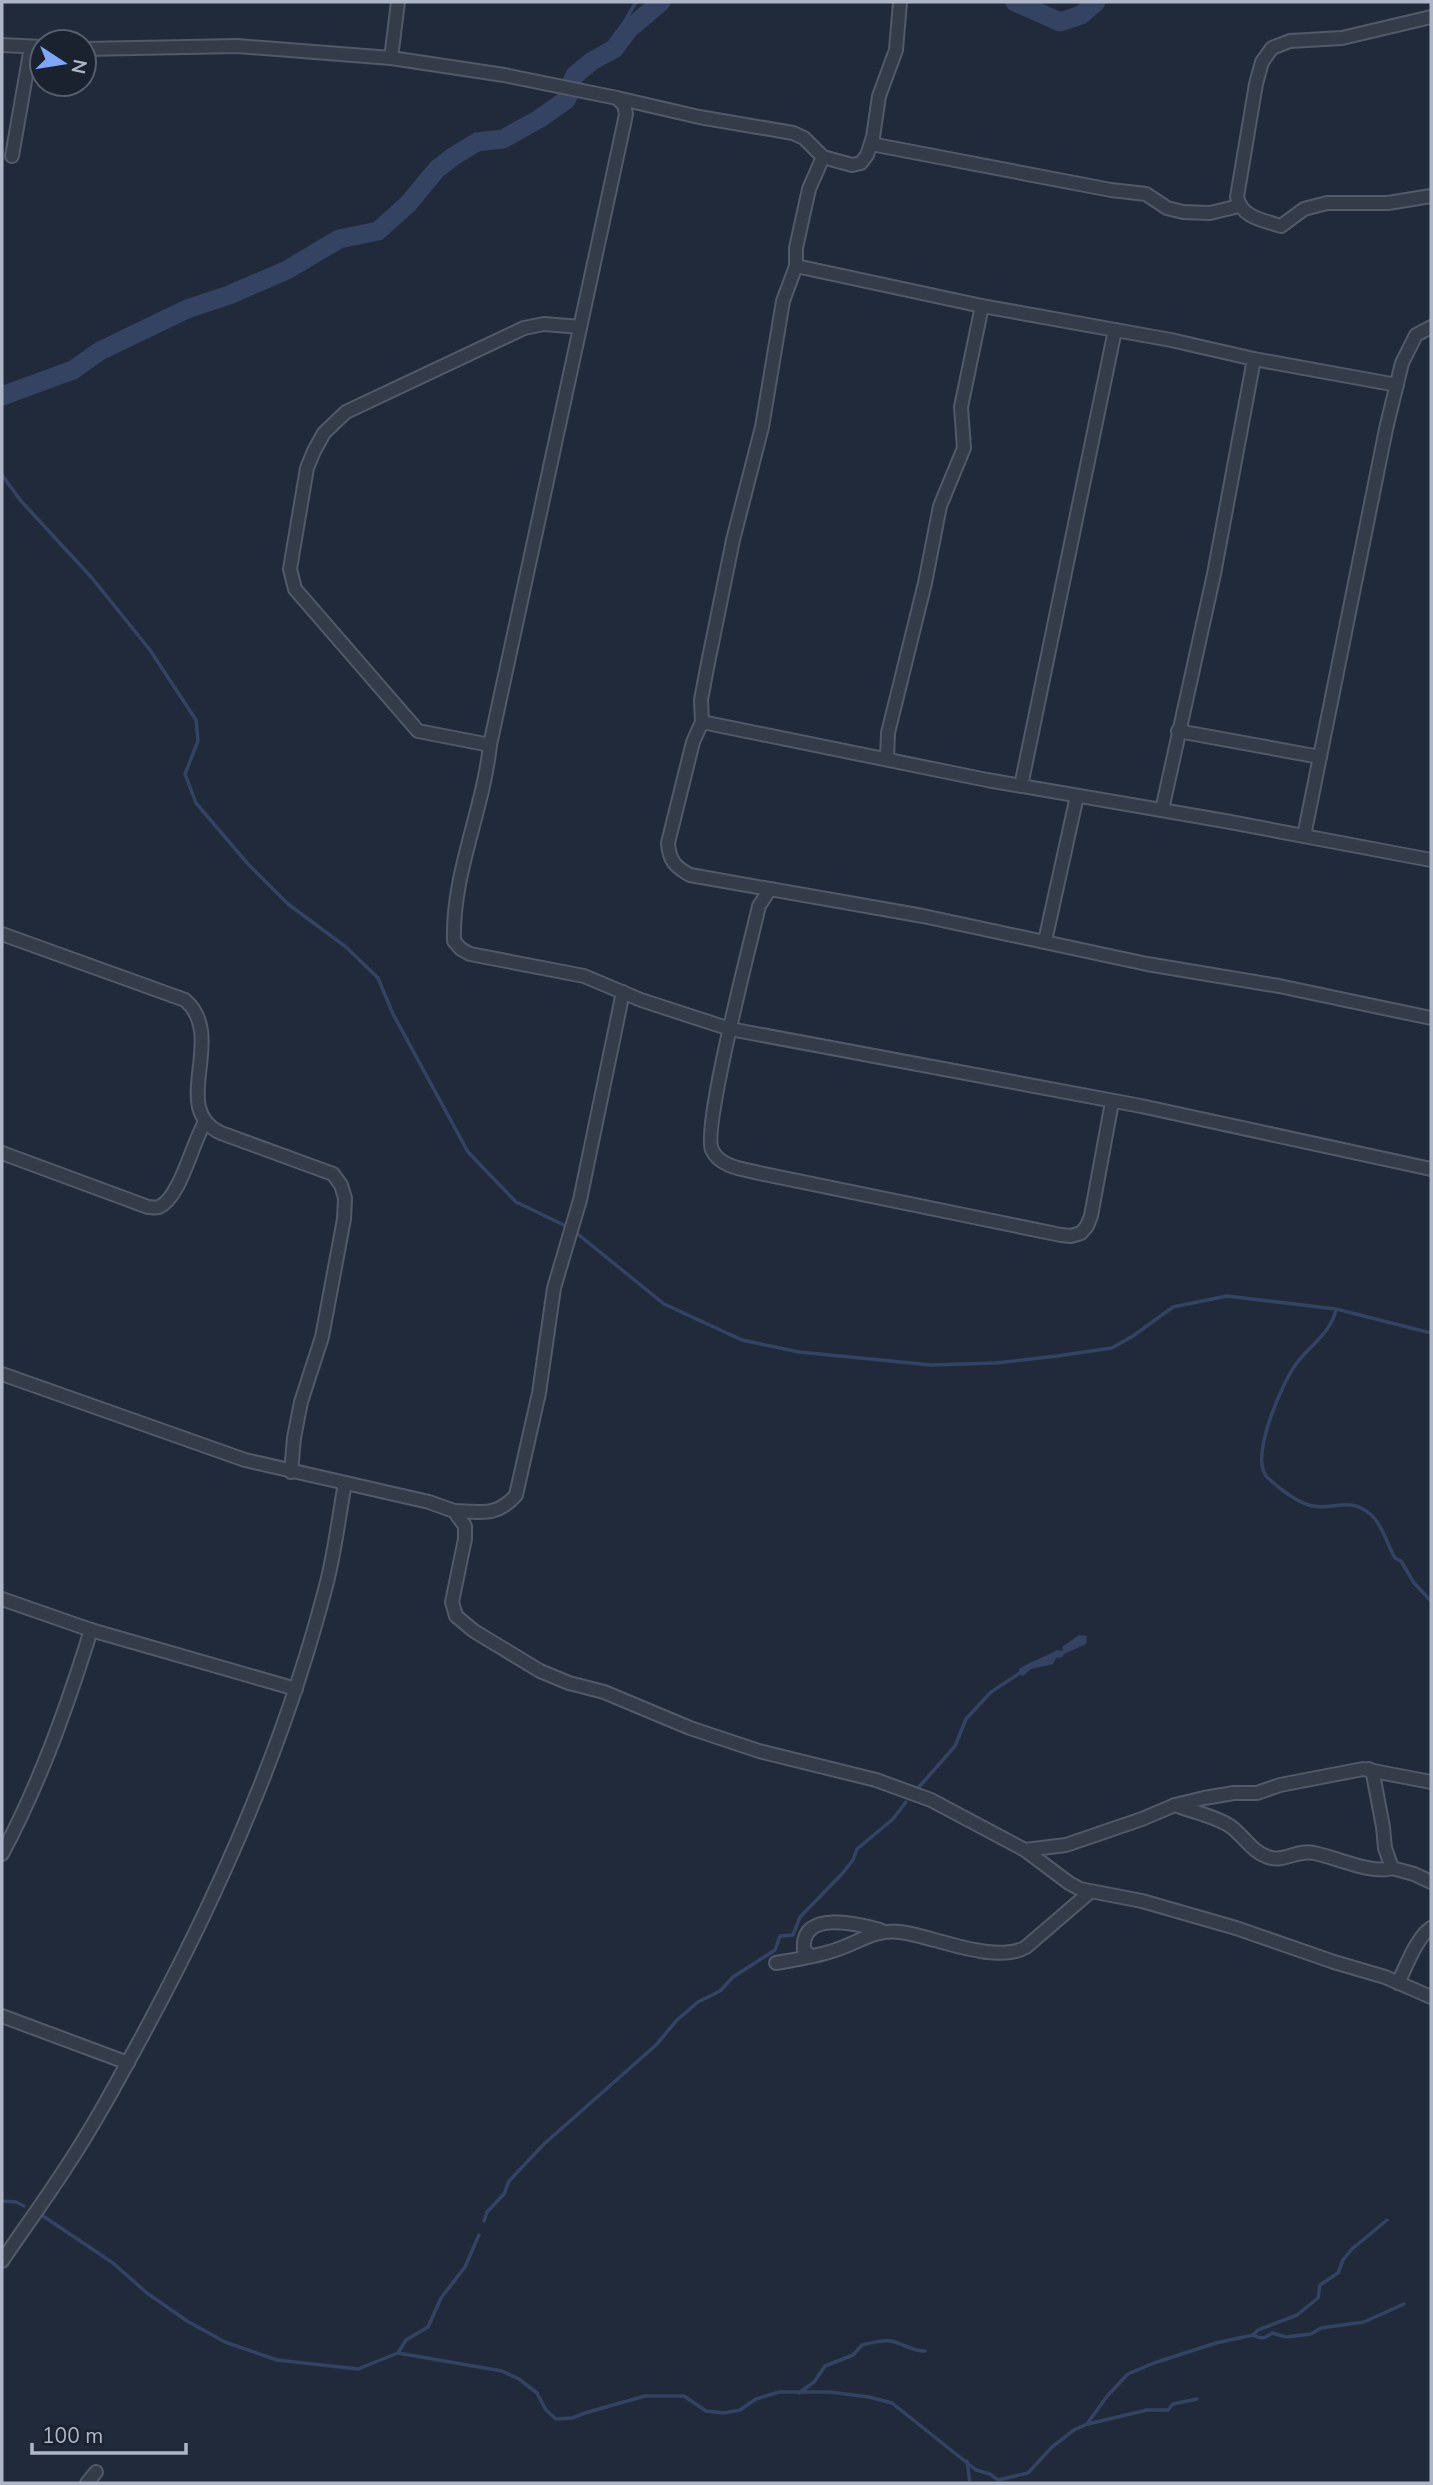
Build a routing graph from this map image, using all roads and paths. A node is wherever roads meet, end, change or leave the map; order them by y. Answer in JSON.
{"nodes":[{"id":1,"x":398,"y":2,"type":"edge"},
{"id":2,"x":900,"y":2,"type":"edge"},
{"id":3,"x":1431,"y":17,"type":"edge"},
{"id":4,"x":2,"y":45,"type":"edge"},
{"id":5,"x":28,"y":47,"type":"edge"},
{"id":6,"x":98,"y":49,"type":"edge"},
{"id":7,"x":391,"y":58,"type":"junction"},
{"id":8,"x":28,"y":83,"type":"edge"},
{"id":9,"x":617,"y":98,"type":"junction"},
{"id":10,"x":871,"y":144,"type":"junction"},
{"id":11,"x":12,"y":156,"type":"dead end"},
{"id":12,"x":823,"y":157,"type":"junction"},
{"id":13,"x":1431,"y":196,"type":"edge"},
{"id":14,"x":1239,"y":206,"type":"junction"},
{"id":15,"x":796,"y":267,"type":"junction"},
{"id":16,"x":982,"y":306,"type":"junction"},
{"id":17,"x":580,"y":327,"type":"junction"},
{"id":18,"x":1431,"y":327,"type":"edge"},
{"id":19,"x":1115,"y":330,"type":"junction"},
{"id":20,"x":1254,"y":359,"type":"junction"},
{"id":21,"x":1397,"y":385,"type":"junction"},
{"id":22,"x":702,"y":722,"type":"junction"},
{"id":23,"x":1178,"y":731,"type":"junction"},
{"id":24,"x":490,"y":744,"type":"junction"},
{"id":25,"x":1320,"y":757,"type":"junction"},
{"id":26,"x":887,"y":759,"type":"junction"},
{"id":27,"x":1020,"y":786,"type":"junction"},
{"id":28,"x":1077,"y":796,"type":"junction"},
{"id":29,"x":1162,"y":810,"type":"junction"},
{"id":30,"x":1304,"y":836,"type":"junction"},
{"id":31,"x":1431,"y":860,"type":"edge"},
{"id":32,"x":770,"y":889,"type":"junction"},
{"id":33,"x":2,"y":934,"type":"edge"},
{"id":34,"x":1045,"y":941,"type":"junction"},
{"id":35,"x":623,"y":992,"type":"junction"},
{"id":36,"x":1431,"y":1018,"type":"edge"},
{"id":37,"x":730,"y":1029,"type":"junction"},
{"id":38,"x":1112,"y":1102,"type":"junction"},
{"id":39,"x":204,"y":1124,"type":"junction"},
{"id":40,"x":2,"y":1153,"type":"edge"},
{"id":41,"x":1431,"y":1169,"type":"edge"},
{"id":42,"x":2,"y":1374,"type":"edge"},
{"id":43,"x":290,"y":1472,"type":"junction"},
{"id":44,"x":345,"y":1483,"type":"junction"},
{"id":45,"x":454,"y":1511,"type":"junction"},
{"id":46,"x":2,"y":1600,"type":"edge"},
{"id":47,"x":91,"y":1630,"type":"junction"},
{"id":48,"x":296,"y":1689,"type":"junction"},
{"id":49,"x":1369,"y":1769,"type":"junction"},
{"id":50,"x":1431,"y":1782,"type":"edge"},
{"id":51,"x":1175,"y":1805,"type":"junction"},
{"id":52,"x":1025,"y":1850,"type":"junction"},
{"id":53,"x":2,"y":1854,"type":"edge"},
{"id":54,"x":1392,"y":1868,"type":"junction"},
{"id":55,"x":1431,"y":1882,"type":"edge"},
{"id":56,"x":1090,"y":1892,"type":"junction"},
{"id":57,"x":1431,"y":1928,"type":"edge"},
{"id":58,"x":884,"y":1931,"type":"junction"},
{"id":59,"x":811,"y":1956,"type":"junction"},
{"id":60,"x":776,"y":1963,"type":"dead end"},
{"id":61,"x":1398,"y":1983,"type":"junction"},
{"id":62,"x":1431,"y":1997,"type":"edge"},
{"id":63,"x":2,"y":2016,"type":"edge"},
{"id":64,"x":128,"y":2063,"type":"junction"},
{"id":65,"x":2,"y":2260,"type":"edge"},
{"id":66,"x":96,"y":2472,"type":"dead end"},
{"id":67,"x":86,"y":2483,"type":"edge"}],
"edges":[{"from":1,"to":7,"type":"street"},
{"from":2,"to":10,"type":"street"},
{"from":3,"to":14,"type":"street"},
{"from":4,"to":5,"type":"street"},
{"from":6,"to":7,"type":"street"},
{"from":7,"to":9,"type":"street"},
{"from":8,"to":11,"type":"street"},
{"from":9,"to":12,"type":"street"},
{"from":9,"to":17,"type":"street"},
{"from":10,"to":12,"type":"street"},
{"from":10,"to":14,"type":"street"},
{"from":12,"to":15,"type":"street"},
{"from":13,"to":14,"type":"street"},
{"from":15,"to":16,"type":"street"},
{"from":15,"to":22,"type":"street"},
{"from":16,"to":19,"type":"street"},
{"from":16,"to":26,"type":"street"},
{"from":17,"to":24,"type":"street"},
{"from":17,"to":24,"type":"street"},
{"from":18,"to":21,"type":"street"},
{"from":19,"to":20,"type":"street"},
{"from":19,"to":27,"type":"street"},
{"from":20,"to":21,"type":"street"},
{"from":20,"to":23,"type":"street"},
{"from":21,"to":25,"type":"street"},
{"from":22,"to":26,"type":"street"},
{"from":22,"to":32,"type":"street"},
{"from":23,"to":25,"type":"street"},
{"from":23,"to":29,"type":"street"},
{"from":24,"to":35,"type":"street"},
{"from":25,"to":30,"type":"street"},
{"from":26,"to":27,"type":"street"},
{"from":27,"to":28,"type":"street"},
{"from":28,"to":29,"type":"street"},
{"from":28,"to":34,"type":"street"},
{"from":29,"to":30,"type":"street"},
{"from":30,"to":31,"type":"street"},
{"from":32,"to":34,"type":"street"},
{"from":32,"to":37,"type":"street"},
{"from":33,"to":39,"type":"street"},
{"from":34,"to":36,"type":"street"},
{"from":35,"to":37,"type":"street"},
{"from":35,"to":45,"type":"street"},
{"from":37,"to":38,"type":"street"},
{"from":37,"to":38,"type":"street"},
{"from":38,"to":41,"type":"street"},
{"from":39,"to":40,"type":"street"},
{"from":39,"to":43,"type":"street"},
{"from":42,"to":43,"type":"street"},
{"from":43,"to":44,"type":"street"},
{"from":44,"to":45,"type":"street"},
{"from":44,"to":48,"type":"street"},
{"from":45,"to":52,"type":"street"},
{"from":46,"to":47,"type":"street"},
{"from":47,"to":48,"type":"street"},
{"from":47,"to":53,"type":"street"},
{"from":48,"to":64,"type":"street"},
{"from":49,"to":50,"type":"street"},
{"from":49,"to":51,"type":"street"},
{"from":49,"to":54,"type":"street"},
{"from":51,"to":52,"type":"street"},
{"from":51,"to":54,"type":"street"},
{"from":52,"to":56,"type":"street"},
{"from":54,"to":55,"type":"street"},
{"from":56,"to":58,"type":"street"},
{"from":56,"to":61,"type":"street"},
{"from":57,"to":61,"type":"street"},
{"from":58,"to":59,"type":"street"},
{"from":58,"to":59,"type":"street"},
{"from":59,"to":60,"type":"street"},
{"from":61,"to":62,"type":"street"},
{"from":63,"to":64,"type":"street"},
{"from":64,"to":65,"type":"street"},
{"from":66,"to":67,"type":"street"}]}
